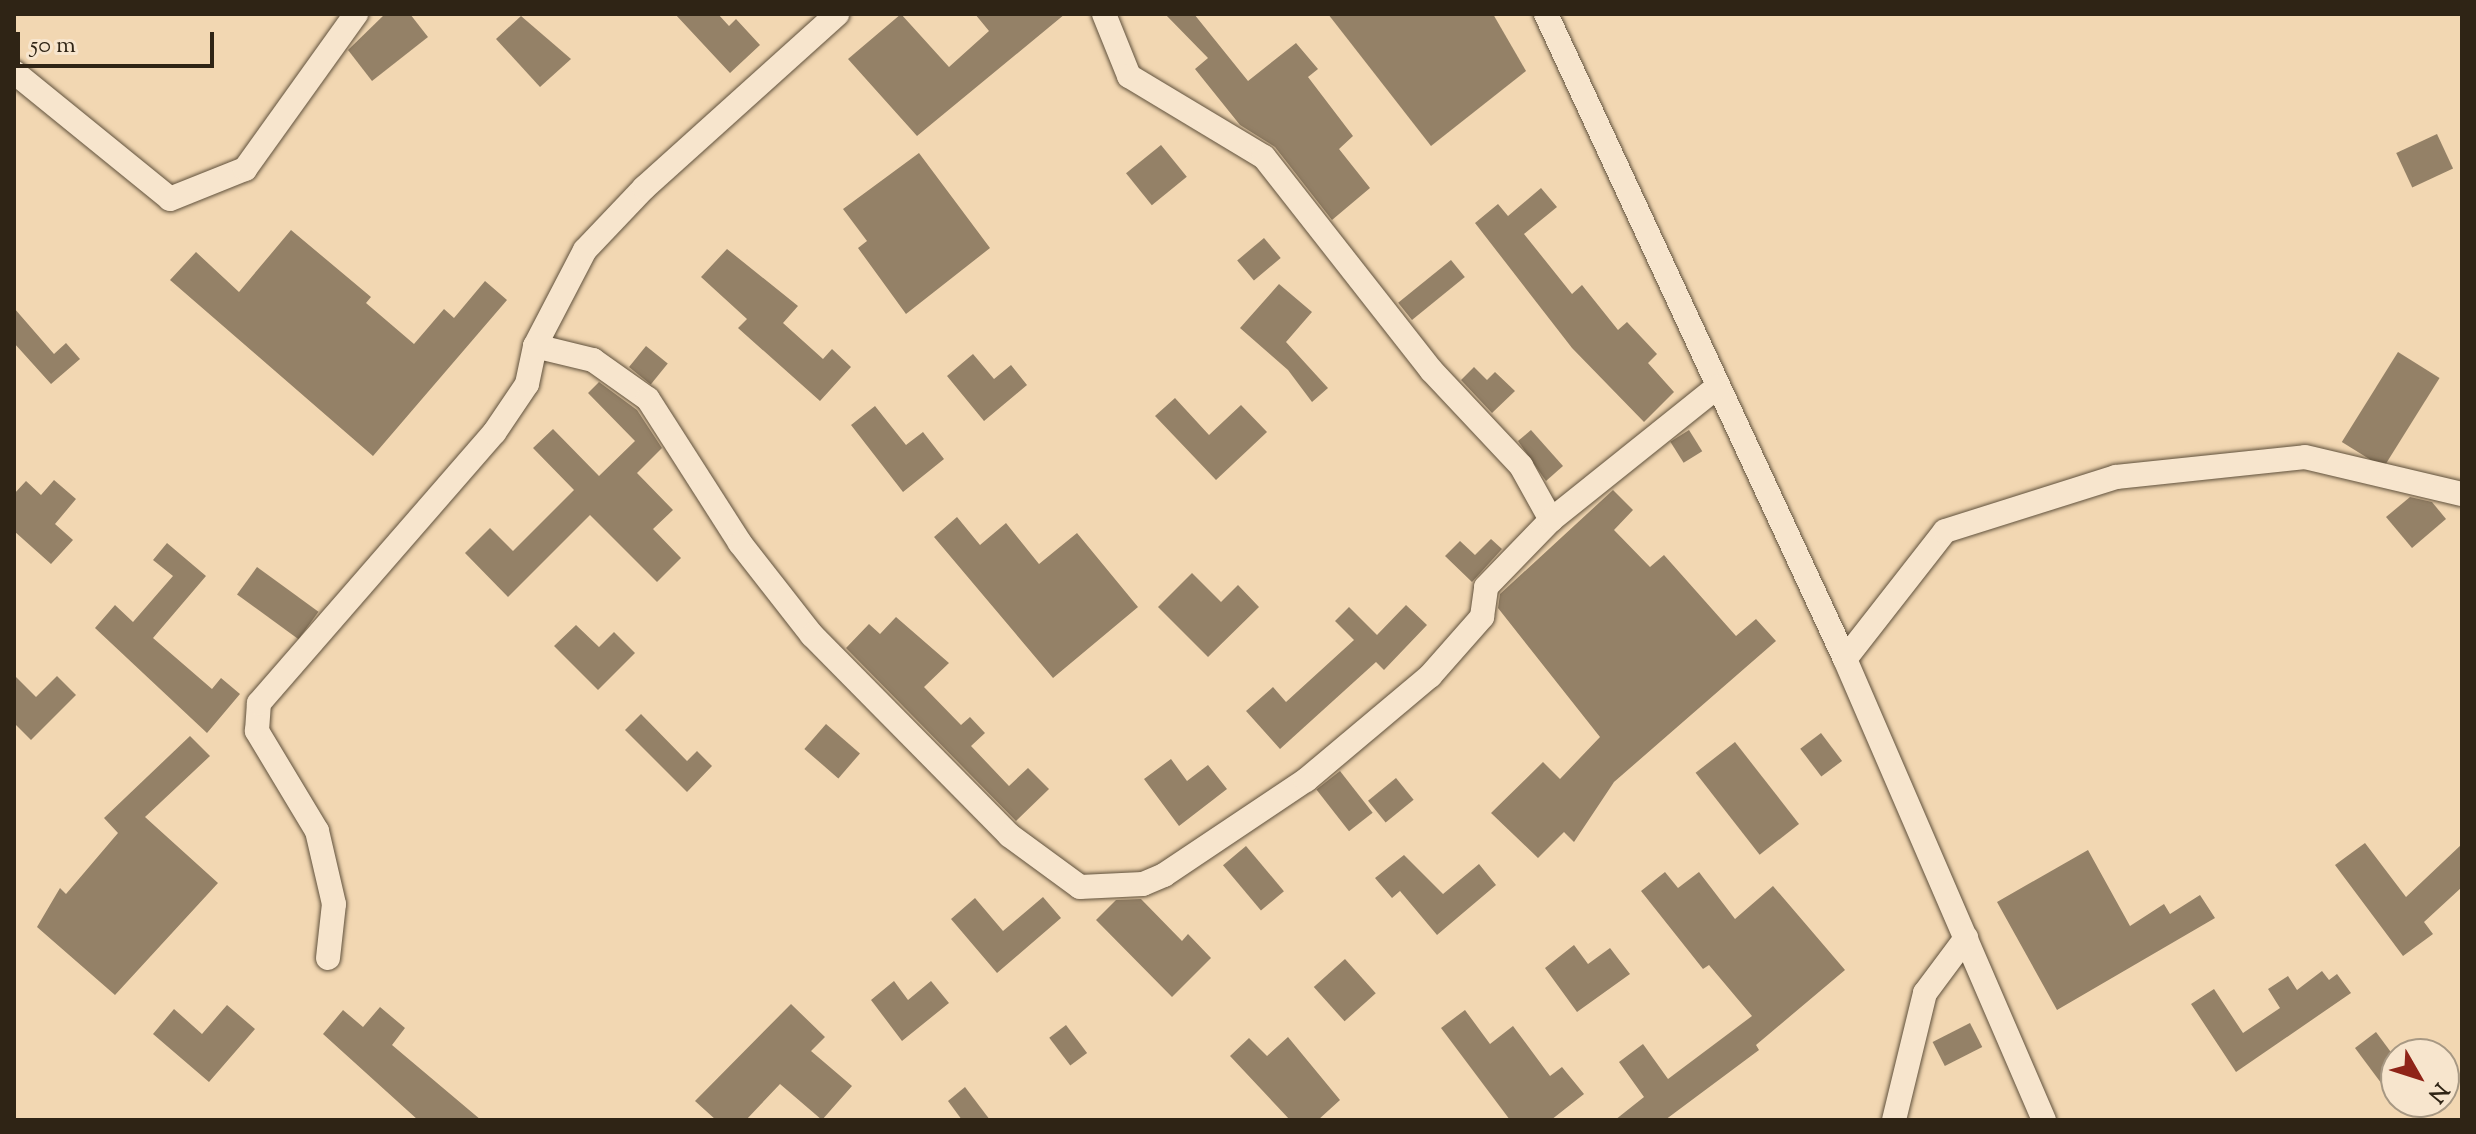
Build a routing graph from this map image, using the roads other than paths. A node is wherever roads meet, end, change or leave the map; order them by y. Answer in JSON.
{"nodes":[{"id":1,"x":356,"y":14,"type":"edge"},
{"id":2,"x":837,"y":14,"type":"edge"},
{"id":3,"x":1104,"y":14,"type":"edge"},
{"id":4,"x":1546,"y":14,"type":"edge"},
{"id":5,"x":14,"y":72,"type":"edge"},
{"id":6,"x":535,"y":346,"type":"junction"},
{"id":7,"x":1717,"y":387,"type":"junction"},
{"id":8,"x":2462,"y":494,"type":"edge"},
{"id":9,"x":1551,"y":520,"type":"junction"},
{"id":10,"x":1845,"y":659,"type":"junction"},
{"id":11,"x":1966,"y":938,"type":"junction"},
{"id":12,"x":328,"y":958,"type":"dead end"},
{"id":13,"x":1894,"y":1120,"type":"edge"},
{"id":14,"x":2044,"y":1120,"type":"edge"}],
"edges":[{"from":1,"to":5,"type":"street"},
{"from":2,"to":6,"type":"street"},
{"from":3,"to":9,"type":"street"},
{"from":4,"to":7,"type":"street"},
{"from":6,"to":9,"type":"street"},
{"from":6,"to":12,"type":"street"},
{"from":7,"to":9,"type":"street"},
{"from":7,"to":10,"type":"street"},
{"from":8,"to":10,"type":"street"},
{"from":10,"to":11,"type":"street"},
{"from":11,"to":13,"type":"street"},
{"from":11,"to":14,"type":"street"}]}
